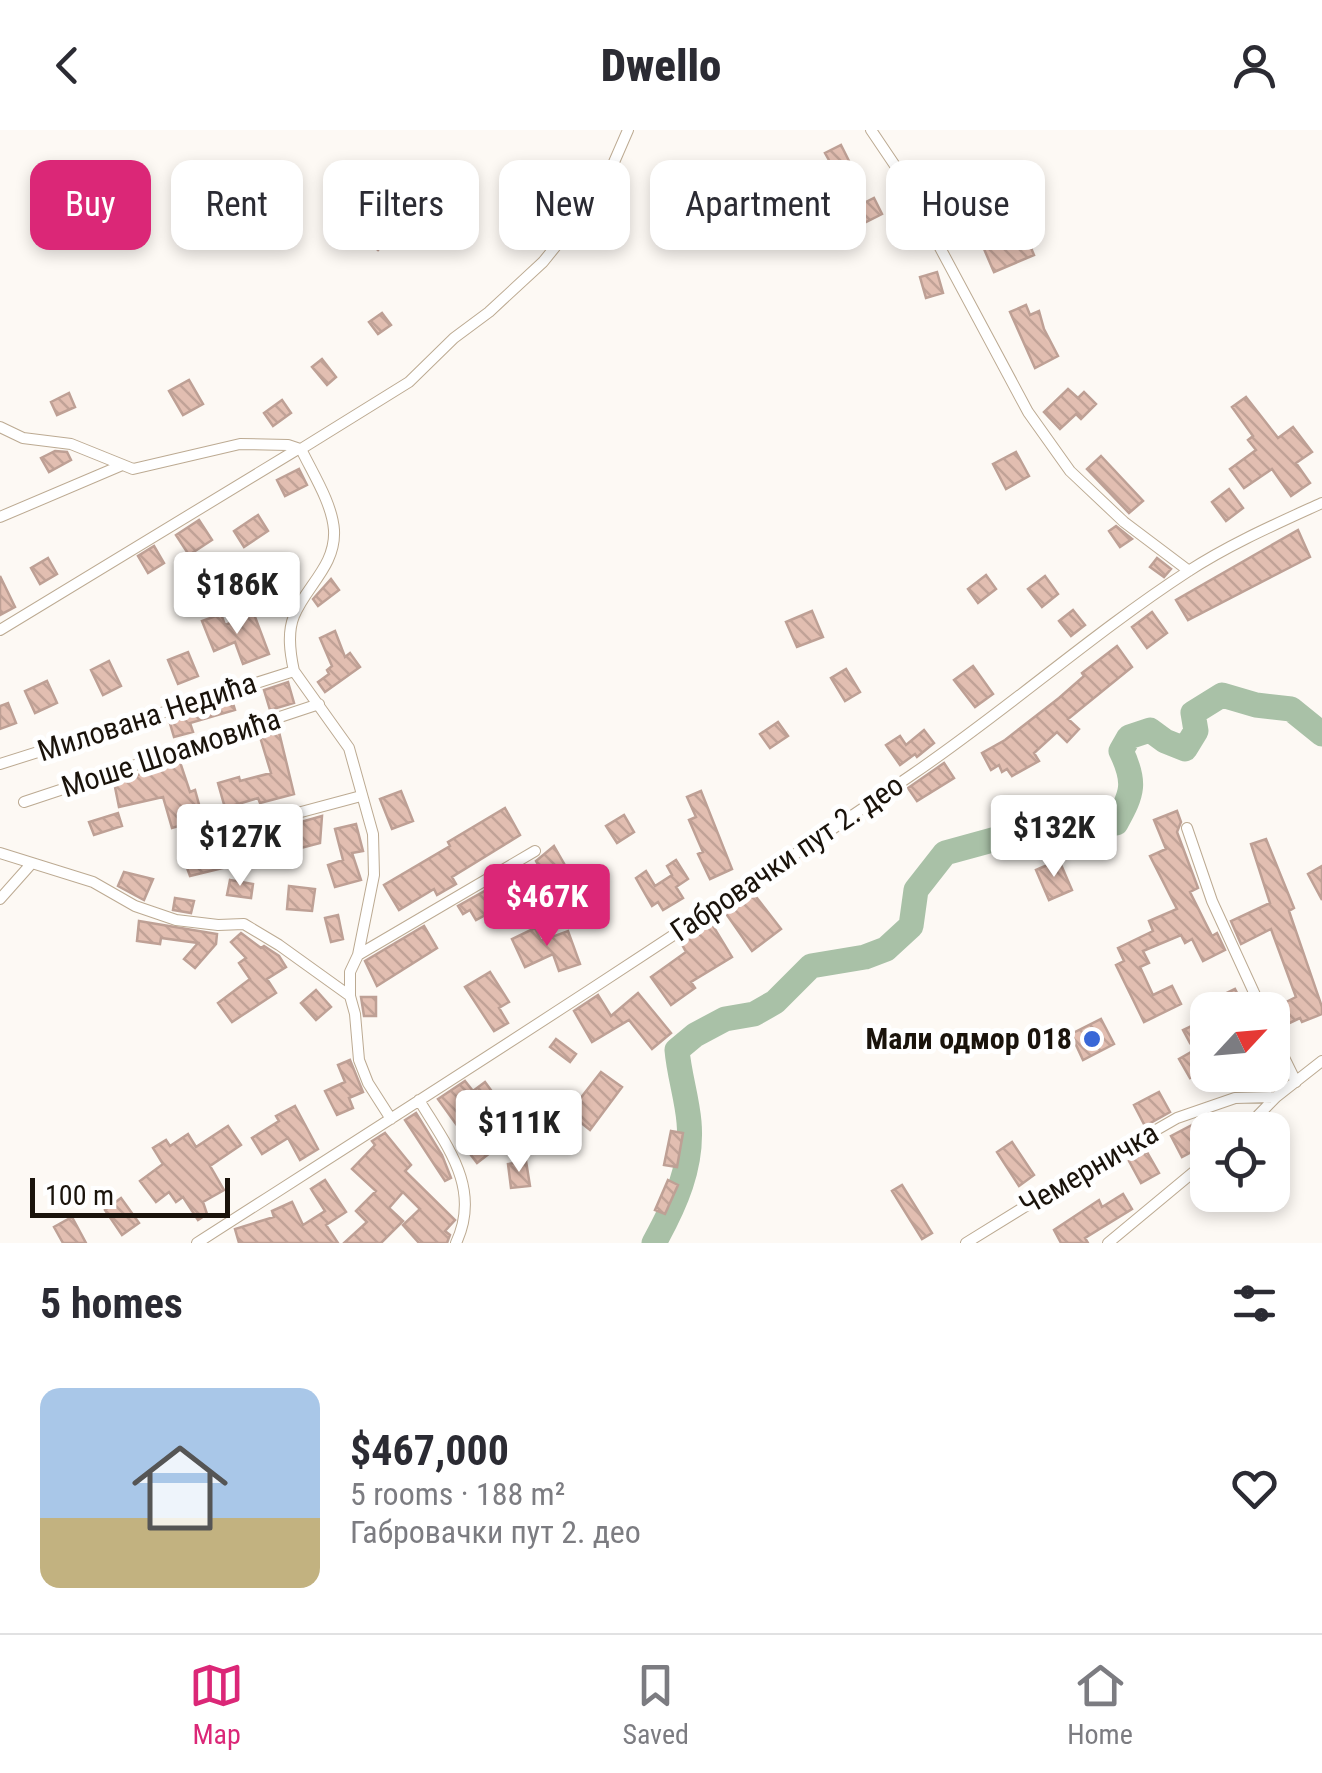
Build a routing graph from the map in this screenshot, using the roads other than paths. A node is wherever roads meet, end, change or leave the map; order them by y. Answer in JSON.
{"nodes":[{"id":1,"x":628,"y":130,"type":"edge"},
{"id":2,"x":871,"y":130,"type":"edge"},
{"id":3,"x":0,"y":427,"type":"edge"},
{"id":4,"x":296,"y":448,"type":"junction"},
{"id":5,"x":120,"y":466,"type":"junction"},
{"id":6,"x":1322,"y":503,"type":"edge"},
{"id":7,"x":0,"y":518,"type":"edge"},
{"id":8,"x":1188,"y":571,"type":"junction"},
{"id":9,"x":0,"y":630,"type":"edge"},
{"id":10,"x":294,"y":671,"type":"junction"},
{"id":11,"x":319,"y":704,"type":"junction"},
{"id":12,"x":0,"y":764,"type":"edge"},
{"id":13,"x":361,"y":796,"type":"junction"},
{"id":14,"x":24,"y":802,"type":"dead end"},
{"id":15,"x":1187,"y":828,"type":"dead end"},
{"id":16,"x":219,"y":834,"type":"dead end"},
{"id":17,"x":534,"y":851,"type":"dead end"},
{"id":18,"x":0,"y":853,"type":"edge"},
{"id":19,"x":32,"y":863,"type":"junction"},
{"id":20,"x":0,"y":899,"type":"edge"},
{"id":21,"x":358,"y":954,"type":"junction"},
{"id":22,"x":1254,"y":992,"type":"edge"},
{"id":23,"x":350,"y":996,"type":"junction"},
{"id":24,"x":1322,"y":1062,"type":"edge"},
{"id":25,"x":1290,"y":1070,"type":"edge"},
{"id":26,"x":1296,"y":1082,"type":"junction"},
{"id":27,"x":1276,"y":1097,"type":"junction"},
{"id":28,"x":418,"y":1100,"type":"junction"},
{"id":29,"x":1261,"y":1112,"type":"edge"},
{"id":30,"x":390,"y":1118,"type":"junction"},
{"id":31,"x":1190,"y":1175,"type":"edge"},
{"id":32,"x":197,"y":1243,"type":"edge"},
{"id":33,"x":456,"y":1243,"type":"edge"},
{"id":34,"x":966,"y":1243,"type":"edge"},
{"id":35,"x":1108,"y":1243,"type":"edge"}],
"edges":[{"from":1,"to":4,"type":"street"},
{"from":2,"to":8,"type":"street"},
{"from":3,"to":5,"type":"street"},
{"from":4,"to":5,"type":"street"},
{"from":4,"to":9,"type":"street"},
{"from":4,"to":10,"type":"street"},
{"from":5,"to":7,"type":"street"},
{"from":6,"to":8,"type":"street","name":"Габровачки пут 2. део"},
{"from":8,"to":28,"type":"street","name":"Габровачки пут 2. део"},
{"from":10,"to":11,"type":"street"},
{"from":10,"to":12,"type":"street","name":"Милована Недића"},
{"from":11,"to":13,"type":"street"},
{"from":11,"to":14,"type":"street","name":"Моше Шоамовића"},
{"from":13,"to":16,"type":"street"},
{"from":13,"to":21,"type":"street"},
{"from":15,"to":22,"type":"street"},
{"from":17,"to":21,"type":"street"},
{"from":18,"to":19,"type":"street"},
{"from":19,"to":20,"type":"street"},
{"from":19,"to":23,"type":"street"},
{"from":21,"to":23,"type":"street"},
{"from":23,"to":30,"type":"street"},
{"from":24,"to":26,"type":"street"},
{"from":25,"to":26,"type":"street"},
{"from":26,"to":27,"type":"street"},
{"from":27,"to":29,"type":"street"},
{"from":27,"to":34,"type":"street","name":"Чемерничка"},
{"from":28,"to":30,"type":"street","name":"Габровачки пут 2. део"},
{"from":28,"to":33,"type":"street"},
{"from":30,"to":32,"type":"street","name":"Габровачки пут 2. део"},
{"from":31,"to":35,"type":"street"}]}
